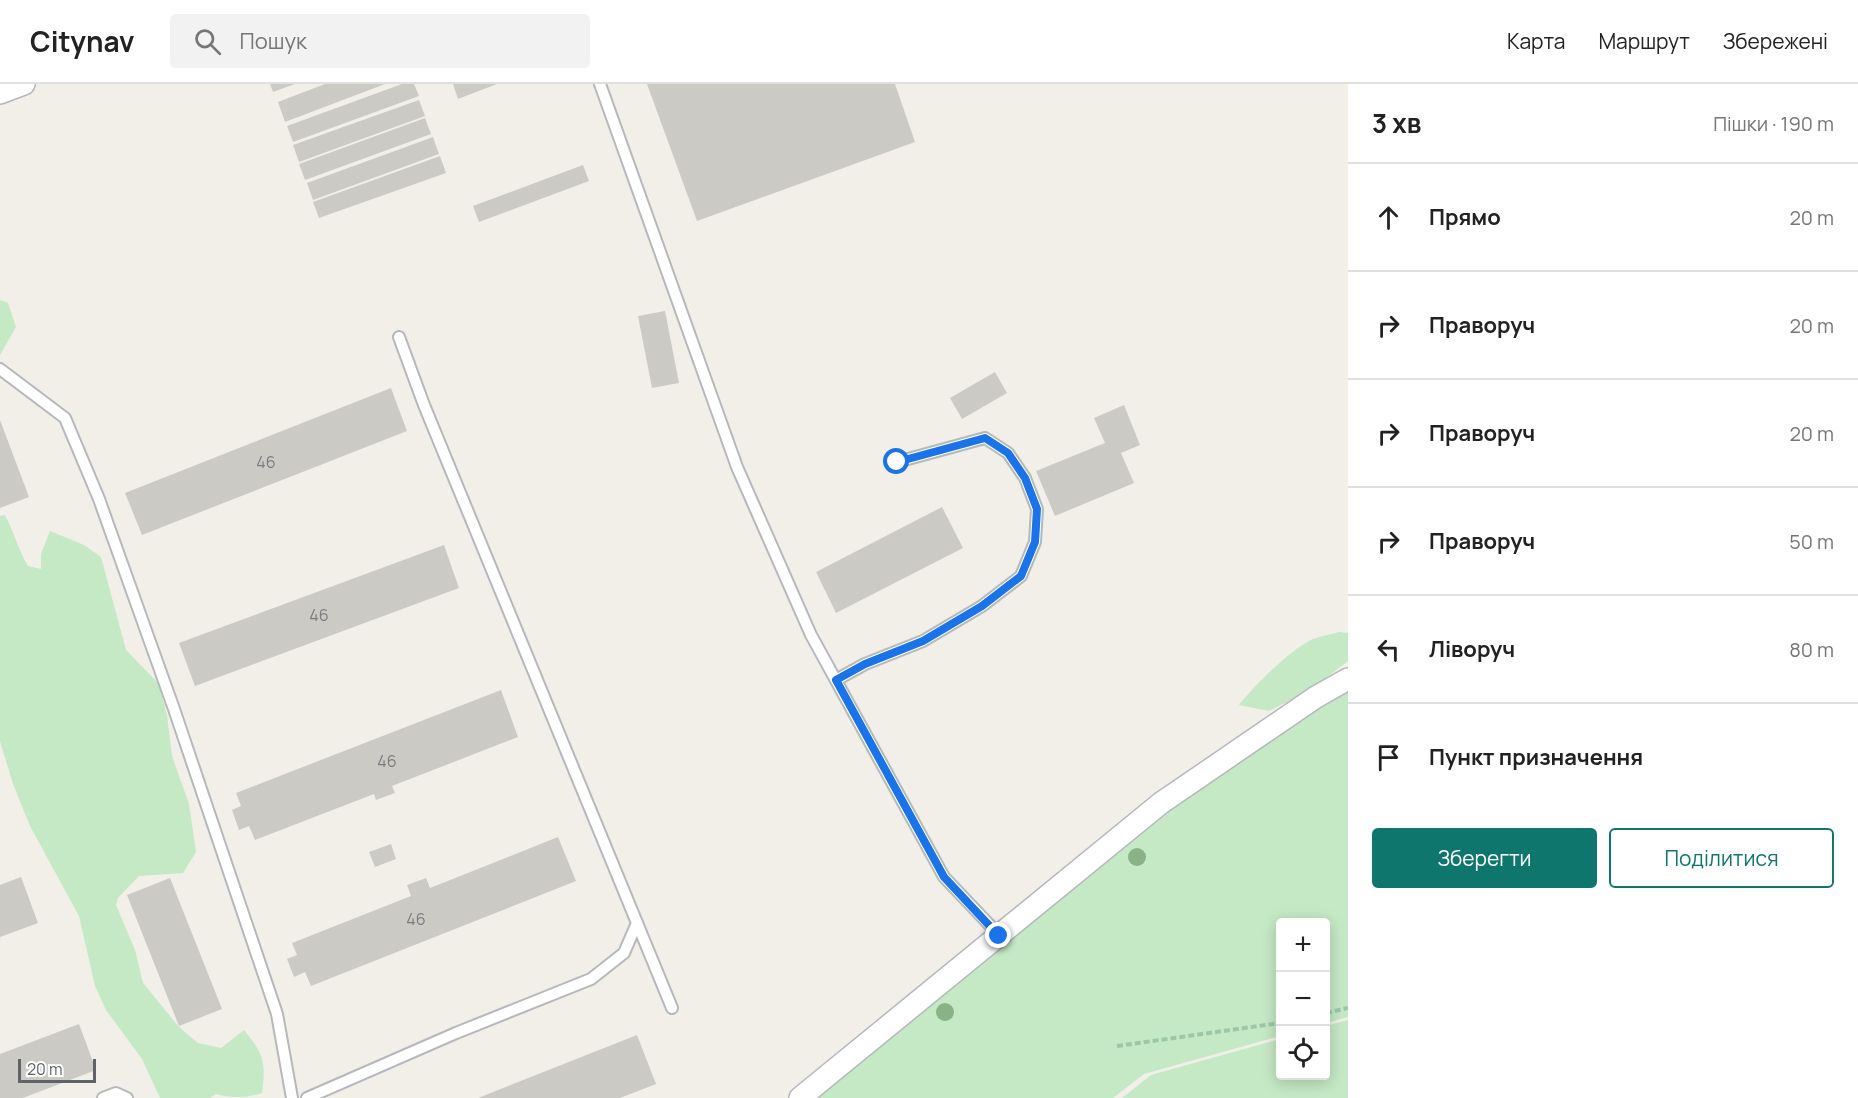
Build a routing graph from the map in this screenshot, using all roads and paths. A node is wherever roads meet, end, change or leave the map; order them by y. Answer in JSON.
{"nodes":[{"id":1,"x":24,"y":84,"type":"edge"},
{"id":2,"x":600,"y":84,"type":"edge"},
{"id":3,"x":0,"y":93,"type":"edge"},
{"id":4,"x":399,"y":337,"type":"dead end"},
{"id":5,"x":0,"y":369,"type":"edge"},
{"id":6,"x":897,"y":462,"type":"dead end"},
{"id":7,"x":1348,"y":679,"type":"edge"},
{"id":8,"x":836,"y":680,"type":"junction"},
{"id":9,"x":637,"y":923,"type":"junction"},
{"id":10,"x":999,"y":936,"type":"junction"},
{"id":11,"x":672,"y":1008,"type":"dead end"},
{"id":12,"x":1348,"y":1008,"type":"edge"},
{"id":13,"x":1330,"y":1012,"type":"edge"},
{"id":14,"x":1276,"y":1024,"type":"edge"},
{"id":15,"x":1118,"y":1046,"type":"dead end"},
{"id":16,"x":103,"y":1098,"type":"edge"},
{"id":17,"x":127,"y":1098,"type":"edge"},
{"id":18,"x":292,"y":1098,"type":"edge"},
{"id":19,"x":307,"y":1098,"type":"edge"},
{"id":20,"x":800,"y":1098,"type":"edge"}],
"edges":[{"from":1,"to":3,"type":"street"},
{"from":2,"to":8,"type":"lane"},
{"from":4,"to":9,"type":"lane"},
{"from":5,"to":18,"type":"lane"},
{"from":6,"to":8,"type":"lane"},
{"from":7,"to":10,"type":"street"},
{"from":8,"to":10,"type":"lane"},
{"from":9,"to":11,"type":"lane"},
{"from":9,"to":19,"type":"lane"},
{"from":10,"to":20,"type":"street"},
{"from":12,"to":13,"type":"path"},
{"from":14,"to":15,"type":"path"},
{"from":16,"to":17,"type":"lane"}]}
